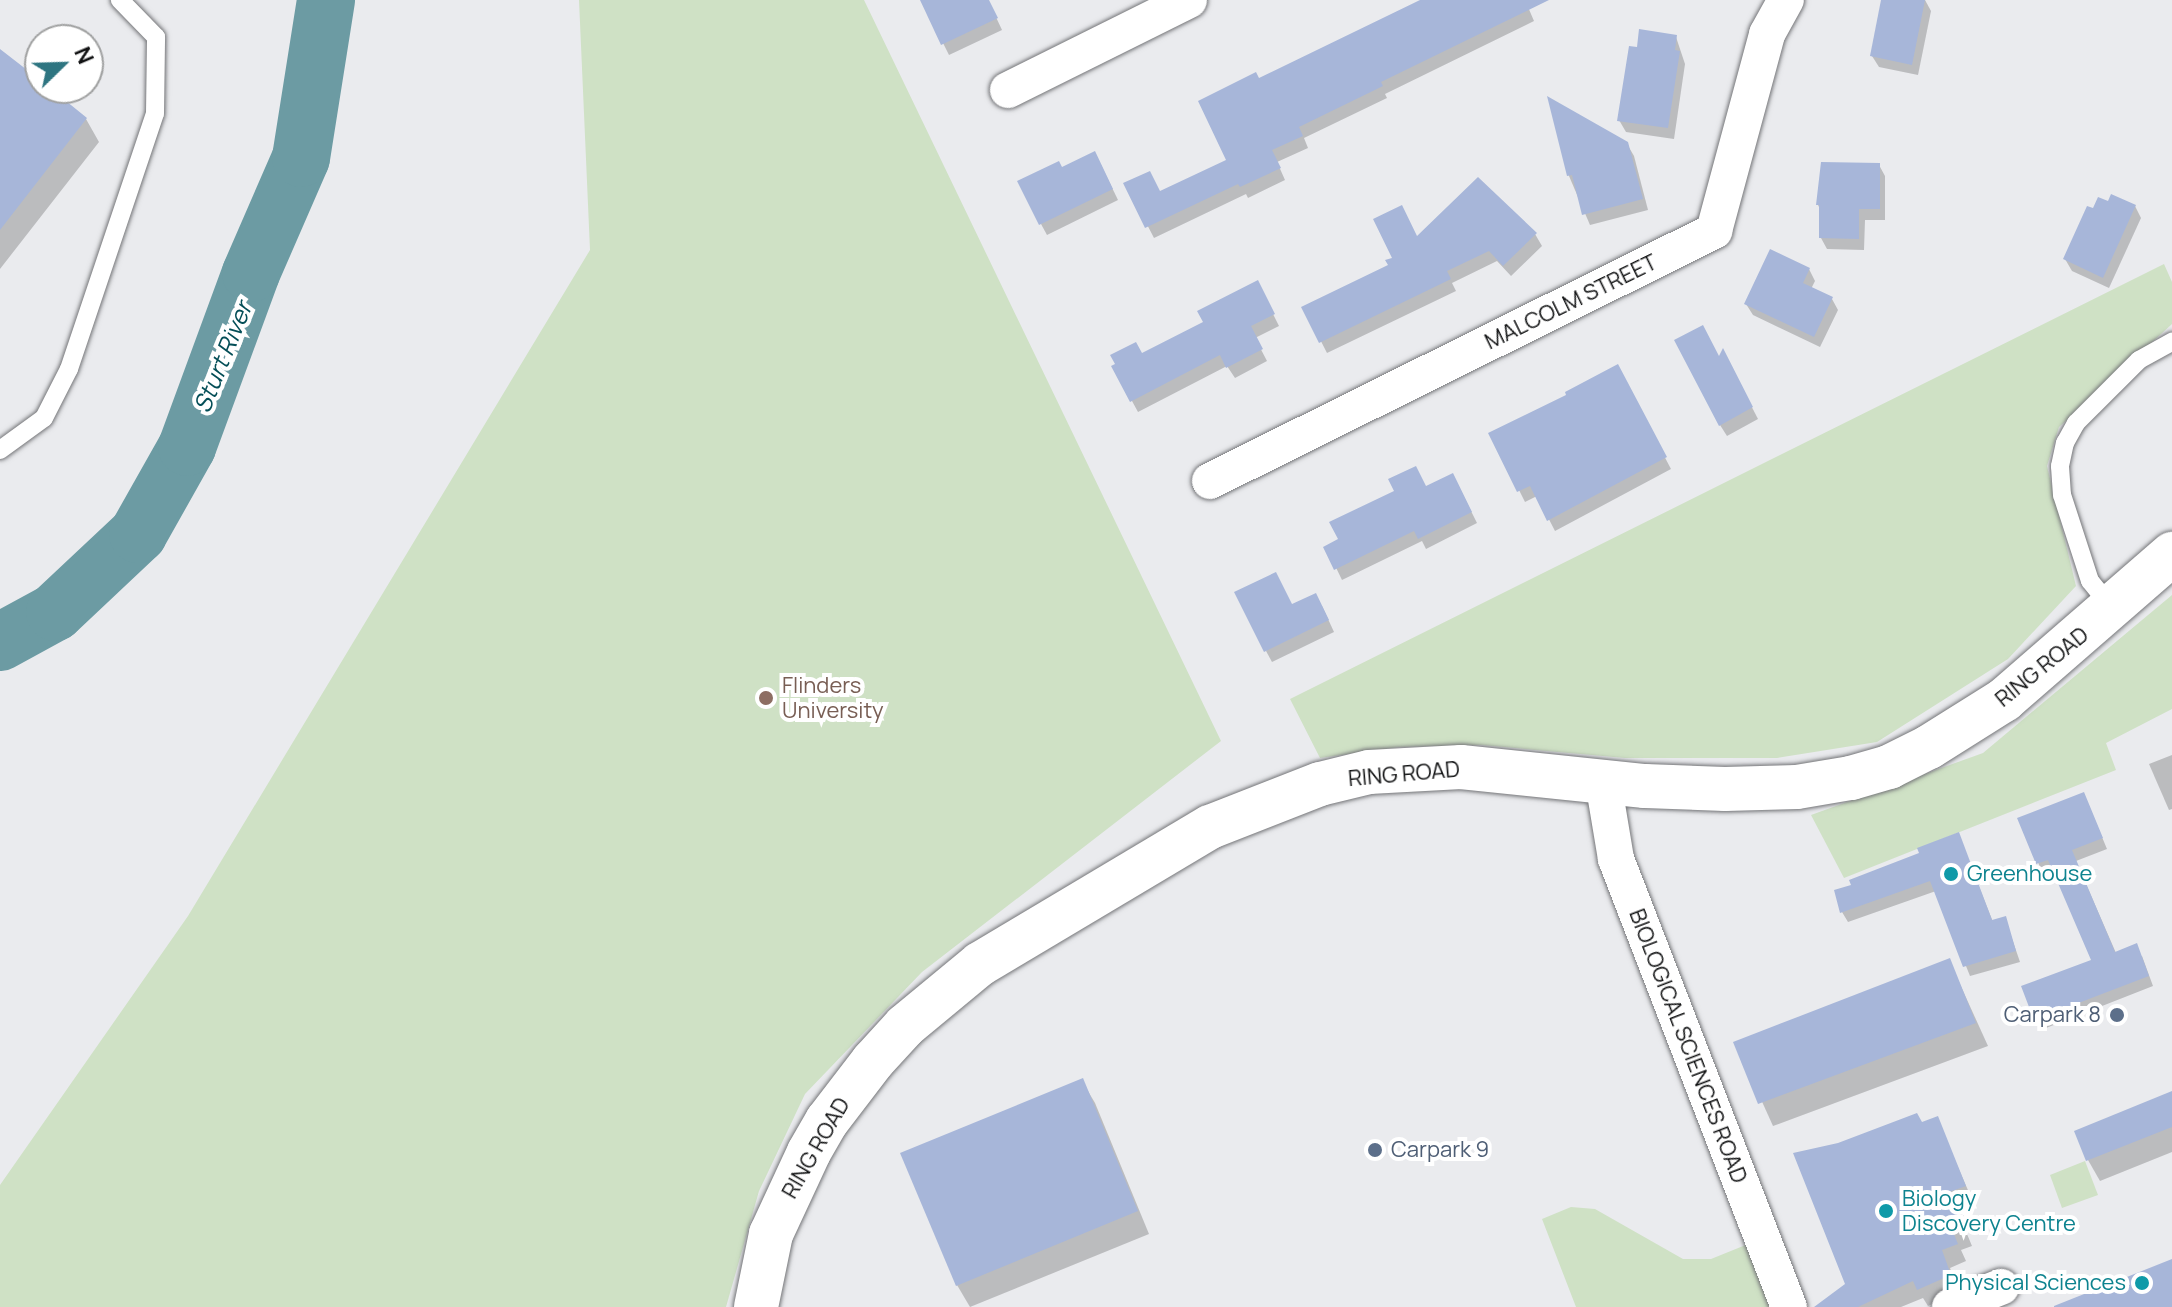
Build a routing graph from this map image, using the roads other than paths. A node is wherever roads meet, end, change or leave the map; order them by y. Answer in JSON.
{"nodes":[{"id":1,"x":120,"y":0,"type":"edge"},
{"id":2,"x":1189,"y":0,"type":"edge"},
{"id":3,"x":1786,"y":0,"type":"edge"},
{"id":4,"x":1008,"y":90,"type":"dead end"},
{"id":5,"x":2172,"y":342,"type":"edge"},
{"id":6,"x":0,"y":450,"type":"edge"},
{"id":7,"x":1210,"y":481,"type":"dead end"},
{"id":8,"x":2172,"y":554,"type":"edge"},
{"id":9,"x":2112,"y":608,"type":"junction"},
{"id":10,"x":1603,"y":781,"type":"junction"},
{"id":11,"x":2001,"y":1287,"type":"dead end"},
{"id":12,"x":756,"y":1307,"type":"edge"},
{"id":13,"x":1789,"y":1307,"type":"edge"},
{"id":14,"x":1950,"y":1307,"type":"edge"}],
"edges":[{"from":1,"to":6,"type":"lane"},
{"from":2,"to":4,"type":"street"},
{"from":3,"to":7,"type":"street","name":"MALCOLM STREET"},
{"from":5,"to":9,"type":"lane"},
{"from":8,"to":9,"type":"street","name":"RING ROAD"},
{"from":9,"to":10,"type":"street","name":"RING ROAD"},
{"from":10,"to":12,"type":"street","name":"RING ROAD"},
{"from":10,"to":13,"type":"street","name":"BIOLOGICAL SCIENCES ROAD"},
{"from":11,"to":14,"type":"street"}]}
